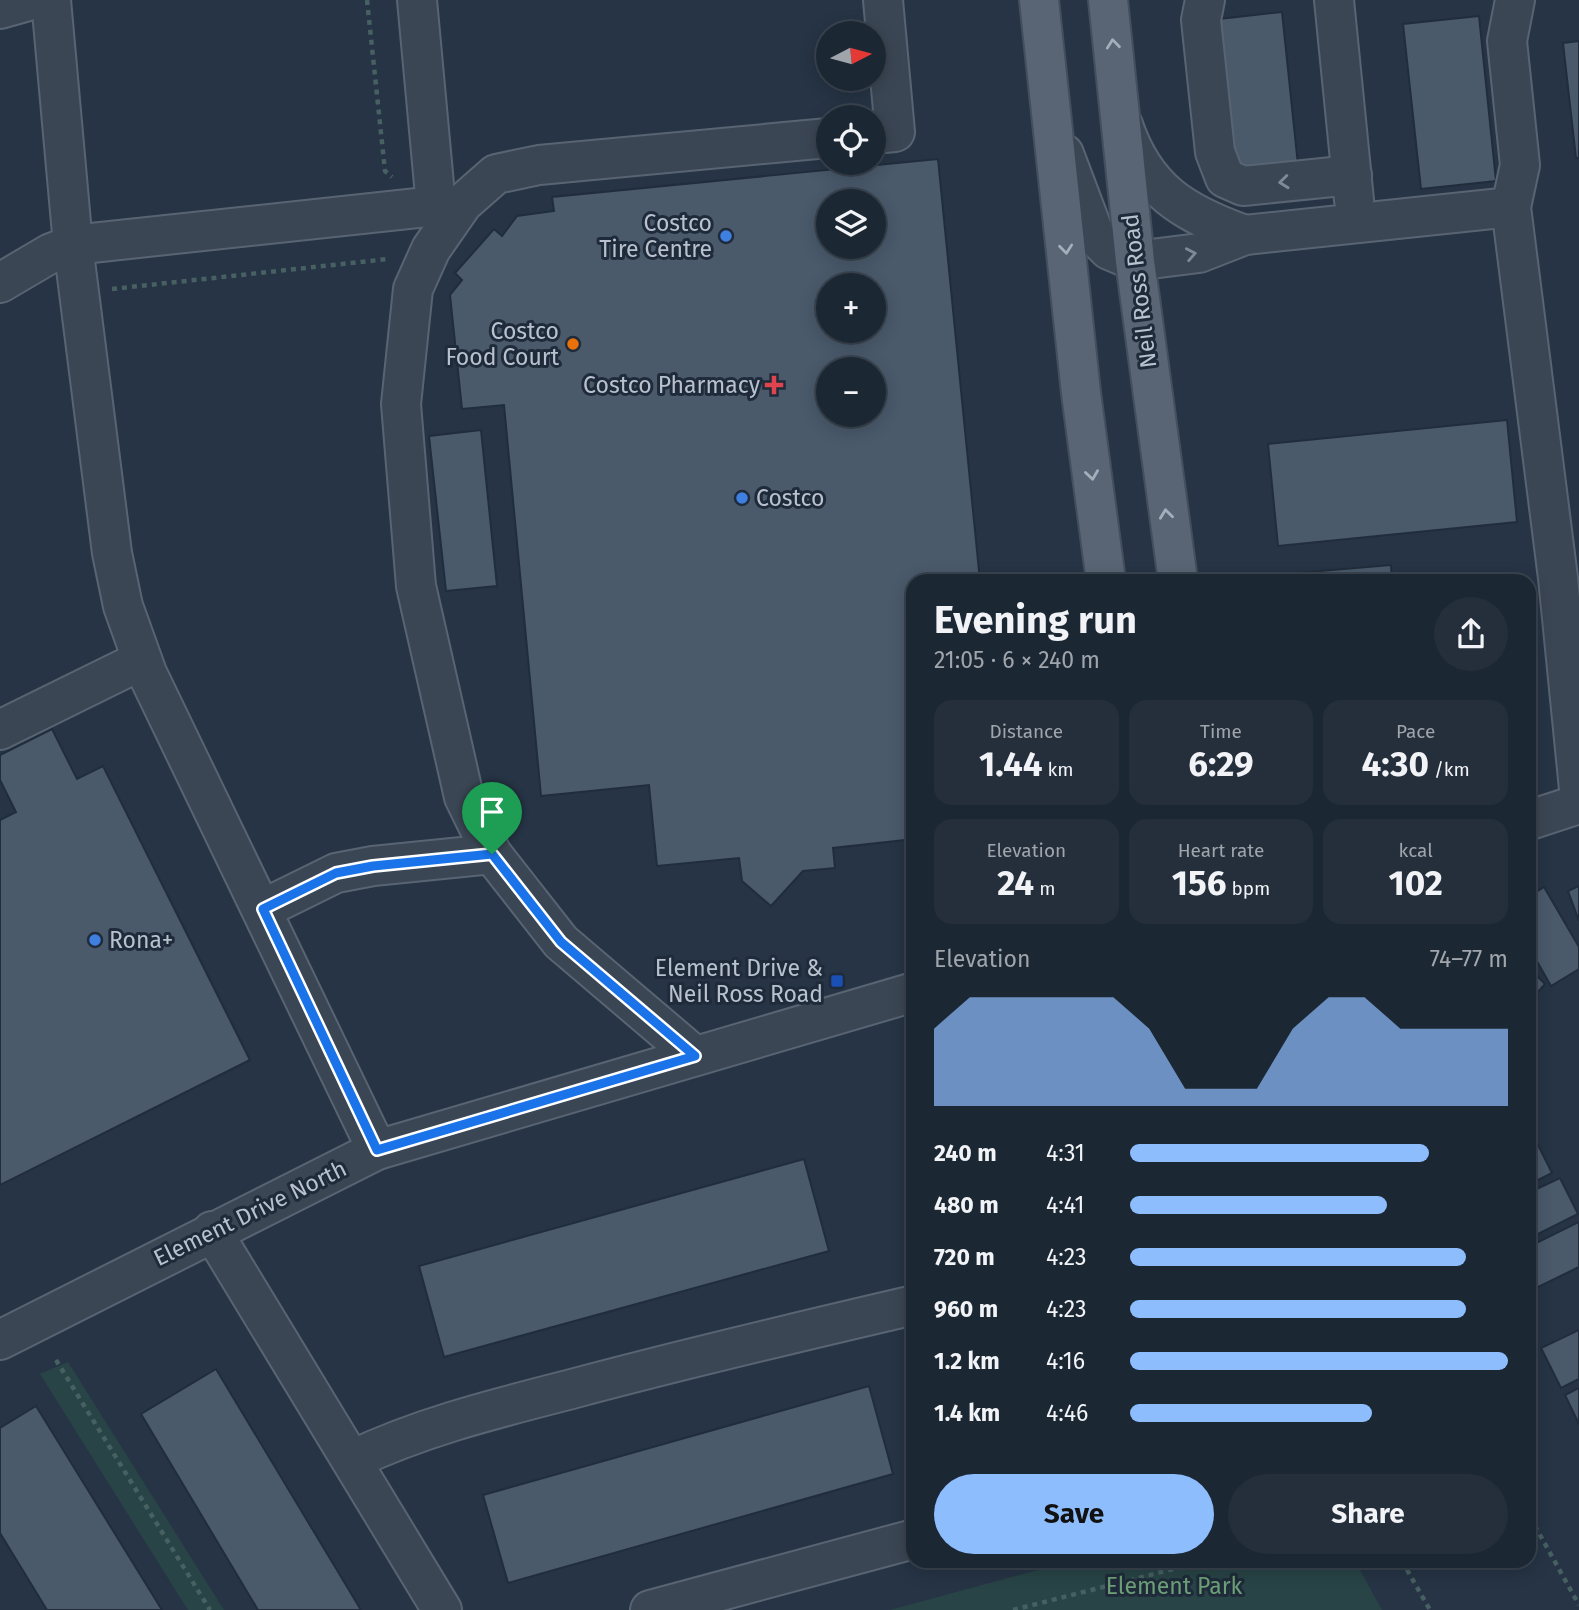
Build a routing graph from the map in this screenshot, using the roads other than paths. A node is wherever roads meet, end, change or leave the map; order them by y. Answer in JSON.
{"nodes":[{"id":1,"x":32,"y":0,"type":"edge"},
{"id":2,"x":51,"y":0,"type":"edge"},
{"id":3,"x":417,"y":0,"type":"edge"},
{"id":4,"x":883,"y":0,"type":"edge"},
{"id":5,"x":1040,"y":0,"type":"edge"},
{"id":6,"x":1108,"y":0,"type":"edge"},
{"id":7,"x":1205,"y":0,"type":"edge"},
{"id":8,"x":1334,"y":0,"type":"edge"},
{"id":9,"x":1515,"y":0,"type":"edge"},
{"id":10,"x":0,"y":9,"type":"edge"},
{"id":11,"x":1046,"y":60,"type":"junction"},
{"id":12,"x":1119,"y":101,"type":"junction"},
{"id":13,"x":886,"y":133,"type":"edge"},
{"id":14,"x":816,"y":139,"type":"edge"},
{"id":15,"x":1352,"y":175,"type":"junction"},
{"id":16,"x":1511,"y":207,"type":"junction"},
{"id":17,"x":445,"y":210,"type":"junction"},
{"id":18,"x":1356,"y":222,"type":"junction"},
{"id":19,"x":1245,"y":235,"type":"junction"},
{"id":20,"x":73,"y":245,"type":"junction"},
{"id":21,"x":1135,"y":261,"type":"junction"},
{"id":22,"x":0,"y":283,"type":"edge"},
{"id":23,"x":1106,"y":574,"type":"edge"},
{"id":24,"x":1177,"y":574,"type":"edge"},
{"id":25,"x":142,"y":660,"type":"junction"},
{"id":26,"x":0,"y":730,"type":"edge"},
{"id":27,"x":1579,"y":789,"type":"edge"},
{"id":28,"x":1579,"y":804,"type":"edge"},
{"id":29,"x":1536,"y":818,"type":"edge"},
{"id":30,"x":492,"y":854,"type":"junction"},
{"id":31,"x":263,"y":909,"type":"junction"},
{"id":32,"x":906,"y":994,"type":"edge"},
{"id":33,"x":695,"y":1056,"type":"junction"},
{"id":34,"x":377,"y":1150,"type":"junction"},
{"id":35,"x":212,"y":1231,"type":"junction"},
{"id":36,"x":906,"y":1307,"type":"edge"},
{"id":37,"x":0,"y":1340,"type":"edge"},
{"id":38,"x":352,"y":1461,"type":"junction"},
{"id":39,"x":906,"y":1541,"type":"edge"},
{"id":40,"x":442,"y":1610,"type":"edge"},
{"id":41,"x":650,"y":1610,"type":"edge"}],
"edges":[{"from":1,"to":10,"type":"street"},
{"from":2,"to":20,"type":"street"},
{"from":3,"to":17,"type":"street"},
{"from":4,"to":13,"type":"street"},
{"from":5,"to":11,"type":"main road"},
{"from":12,"to":6,"type":"main road","name":"Neil Ross Road","one_way":true},
{"from":15,"to":7,"type":"street","one_way":true},
{"from":8,"to":15,"type":"street"},
{"from":9,"to":16,"type":"street"},
{"from":11,"to":21,"type":"street"},
{"from":11,"to":23,"type":"main road","one_way":true},
{"from":12,"to":19,"type":"street"},
{"from":12,"to":21,"type":"main road","name":"Neil Ross Road"},
{"from":14,"to":17,"type":"street"},
{"from":15,"to":18,"type":"street"},
{"from":16,"to":18,"type":"street"},
{"from":16,"to":27,"type":"street"},
{"from":17,"to":20,"type":"street"},
{"from":17,"to":30,"type":"street"},
{"from":18,"to":19,"type":"street"},
{"from":21,"to":19,"type":"street","one_way":true},
{"from":20,"to":22,"type":"street"},
{"from":20,"to":25,"type":"street"},
{"from":24,"to":21,"type":"main road","name":"Neil Ross Road","one_way":true},
{"from":25,"to":26,"type":"street"},
{"from":25,"to":31,"type":"street"},
{"from":28,"to":29,"type":"street"},
{"from":30,"to":31,"type":"street"},
{"from":30,"to":33,"type":"street"},
{"from":31,"to":34,"type":"street"},
{"from":32,"to":33,"type":"street","name":"Element Drive North"},
{"from":33,"to":34,"type":"street","name":"Element Drive North"},
{"from":34,"to":35,"type":"street","name":"Element Drive North"},
{"from":35,"to":37,"type":"street","name":"Element Drive North"},
{"from":35,"to":38,"type":"street"},
{"from":36,"to":38,"type":"street"},
{"from":38,"to":40,"type":"street"},
{"from":39,"to":41,"type":"street"}]}
